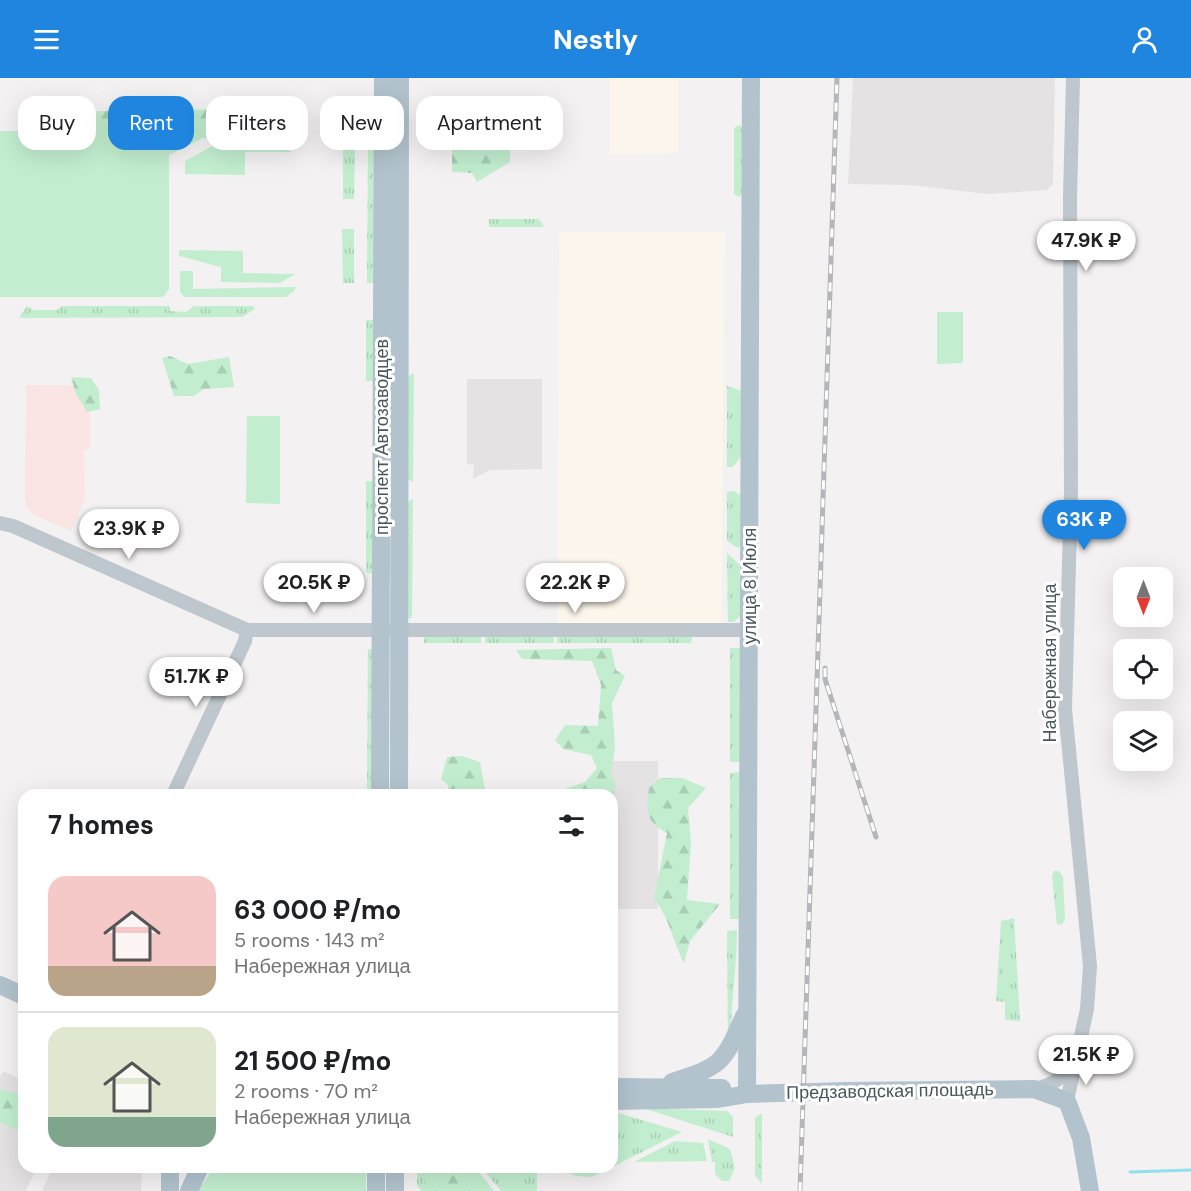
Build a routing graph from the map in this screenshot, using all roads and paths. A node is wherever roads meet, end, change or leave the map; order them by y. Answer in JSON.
{"nodes":[{"id":1,"x":382,"y":78,"type":"edge"},
{"id":2,"x":400,"y":78,"type":"edge"},
{"id":3,"x":751,"y":78,"type":"edge"},
{"id":4,"x":1073,"y":78,"type":"edge"},
{"id":5,"x":0,"y":523,"type":"edge"},
{"id":6,"x":247,"y":630,"type":"junction"},
{"id":7,"x":381,"y":630,"type":"junction"},
{"id":8,"x":400,"y":630,"type":"junction"},
{"id":9,"x":750,"y":630,"type":"junction"},
{"id":10,"x":176,"y":789,"type":"edge"},
{"id":11,"x":380,"y":789,"type":"edge"},
{"id":12,"x":399,"y":789,"type":"edge"},
{"id":13,"x":0,"y":985,"type":"edge"},
{"id":14,"x":18,"y":993,"type":"edge"},
{"id":15,"x":748,"y":1009,"type":"junction"},
{"id":16,"x":1074,"y":1065,"type":"junction"},
{"id":17,"x":618,"y":1087,"type":"edge"},
{"id":18,"x":658,"y":1087,"type":"junction"},
{"id":19,"x":1034,"y":1089,"type":"junction"},
{"id":20,"x":747,"y":1094,"type":"junction"},
{"id":21,"x":618,"y":1101,"type":"edge"},
{"id":22,"x":1067,"y":1101,"type":"junction"},
{"id":23,"x":170,"y":1173,"type":"edge"},
{"id":24,"x":197,"y":1173,"type":"edge"},
{"id":25,"x":376,"y":1173,"type":"edge"},
{"id":26,"x":395,"y":1173,"type":"edge"},
{"id":27,"x":170,"y":1191,"type":"edge"},
{"id":28,"x":189,"y":1191,"type":"edge"},
{"id":29,"x":376,"y":1191,"type":"edge"},
{"id":30,"x":395,"y":1191,"type":"edge"},
{"id":31,"x":1090,"y":1191,"type":"edge"}],
"edges":[{"from":1,"to":7,"type":"main road","name":"проспект Автозаводцев"},
{"from":2,"to":8,"type":"main road","name":"проспект Автозаводцев"},
{"from":3,"to":9,"type":"main road","name":"улица 8 Июля"},
{"from":4,"to":16,"type":"street","name":"Набережная улица"},
{"from":5,"to":6,"type":"street"},
{"from":6,"to":7,"type":"street"},
{"from":6,"to":10,"type":"street"},
{"from":7,"to":8,"type":"street"},
{"from":7,"to":11,"type":"main road","name":"проспект Автозаводцев"},
{"from":8,"to":9,"type":"street"},
{"from":8,"to":12,"type":"main road","name":"проспект Автозаводцев"},
{"from":9,"to":15,"type":"main road","name":"улица 8 Июля"},
{"from":13,"to":14,"type":"main road"},
{"from":15,"to":18,"type":"main road"},
{"from":15,"to":20,"type":"main road","name":"улица 8 Июля"},
{"from":16,"to":19,"type":"street"},
{"from":16,"to":22,"type":"street","name":"Набережная улица"},
{"from":17,"to":18,"type":"main road","name":"Предзаводская площадь"},
{"from":18,"to":20,"type":"main road","name":"Предзаводская площадь"},
{"from":19,"to":20,"type":"main road","name":"Предзаводская площадь"},
{"from":19,"to":22,"type":"main road"},
{"from":20,"to":21,"type":"main road","name":"Предзаводская площадь"},
{"from":22,"to":31,"type":"main road"},
{"from":23,"to":27,"type":"main road"},
{"from":24,"to":28,"type":"main road"},
{"from":25,"to":29,"type":"main road"},
{"from":26,"to":30,"type":"main road"}]}
